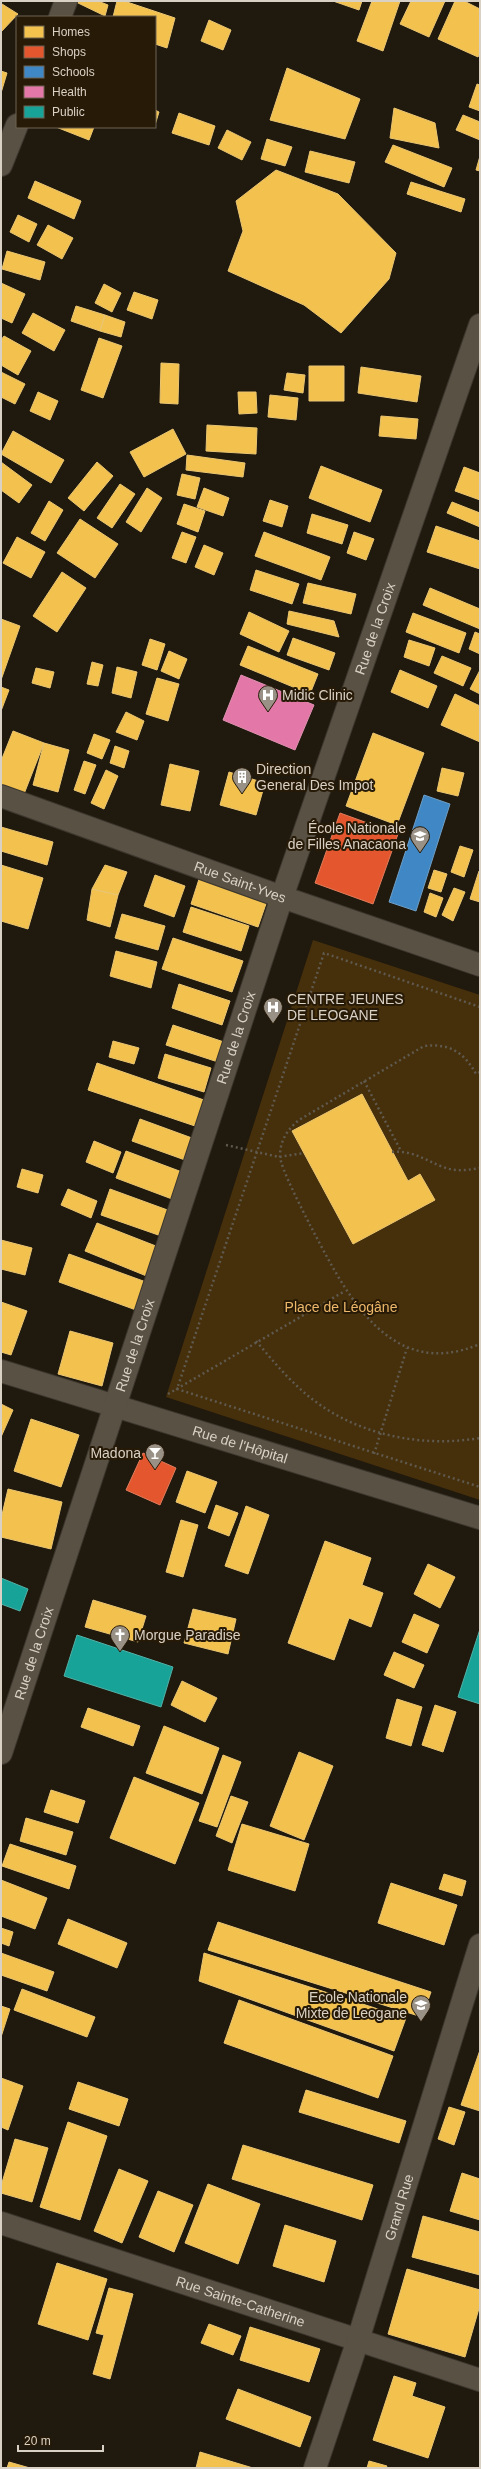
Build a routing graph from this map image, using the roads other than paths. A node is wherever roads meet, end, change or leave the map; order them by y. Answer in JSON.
{"nodes":[{"id":1,"x":66,"y":1,"type":"edge"},
{"id":2,"x":60,"y":16,"type":"edge"},
{"id":3,"x":16,"y":127,"type":"edge"},
{"id":4,"x":1,"y":165,"type":"edge"},
{"id":5,"x":479,"y":332,"type":"edge"},
{"id":6,"x":1,"y":796,"type":"edge"},
{"id":7,"x":282,"y":897,"type":"junction"},
{"id":8,"x":480,"y":965,"type":"edge"},
{"id":9,"x":1,"y":1371,"type":"edge"},
{"id":10,"x":123,"y":1409,"type":"junction"},
{"id":11,"x":480,"y":1518,"type":"edge"},
{"id":12,"x":1,"y":1753,"type":"edge"},
{"id":13,"x":479,"y":1950,"type":"edge"},
{"id":14,"x":1,"y":2223,"type":"edge"},
{"id":15,"x":358,"y":2340,"type":"junction"},
{"id":16,"x":480,"y":2380,"type":"edge"},
{"id":17,"x":315,"y":2468,"type":"edge"}],
"edges":[{"from":1,"to":2,"type":"street"},
{"from":3,"to":4,"type":"street"},
{"from":5,"to":7,"type":"street","name":"Rue de la Croix"},
{"from":6,"to":7,"type":"street","name":"Rue Saint-Yves"},
{"from":7,"to":8,"type":"street","name":"Rue Saint-Yves"},
{"from":7,"to":10,"type":"street","name":"Rue de la Croix"},
{"from":9,"to":10,"type":"street","name":"Rue de l'Hôpital"},
{"from":10,"to":11,"type":"street","name":"Rue de l'Hôpital"},
{"from":10,"to":12,"type":"street","name":"Rue de la Croix"},
{"from":13,"to":15,"type":"street","name":"Grand Rue"},
{"from":14,"to":15,"type":"street","name":"Rue Sainte-Catherine"},
{"from":15,"to":16,"type":"street","name":"Rue Sainte-Catherine"},
{"from":15,"to":17,"type":"street","name":"Grand Rue"}]}
